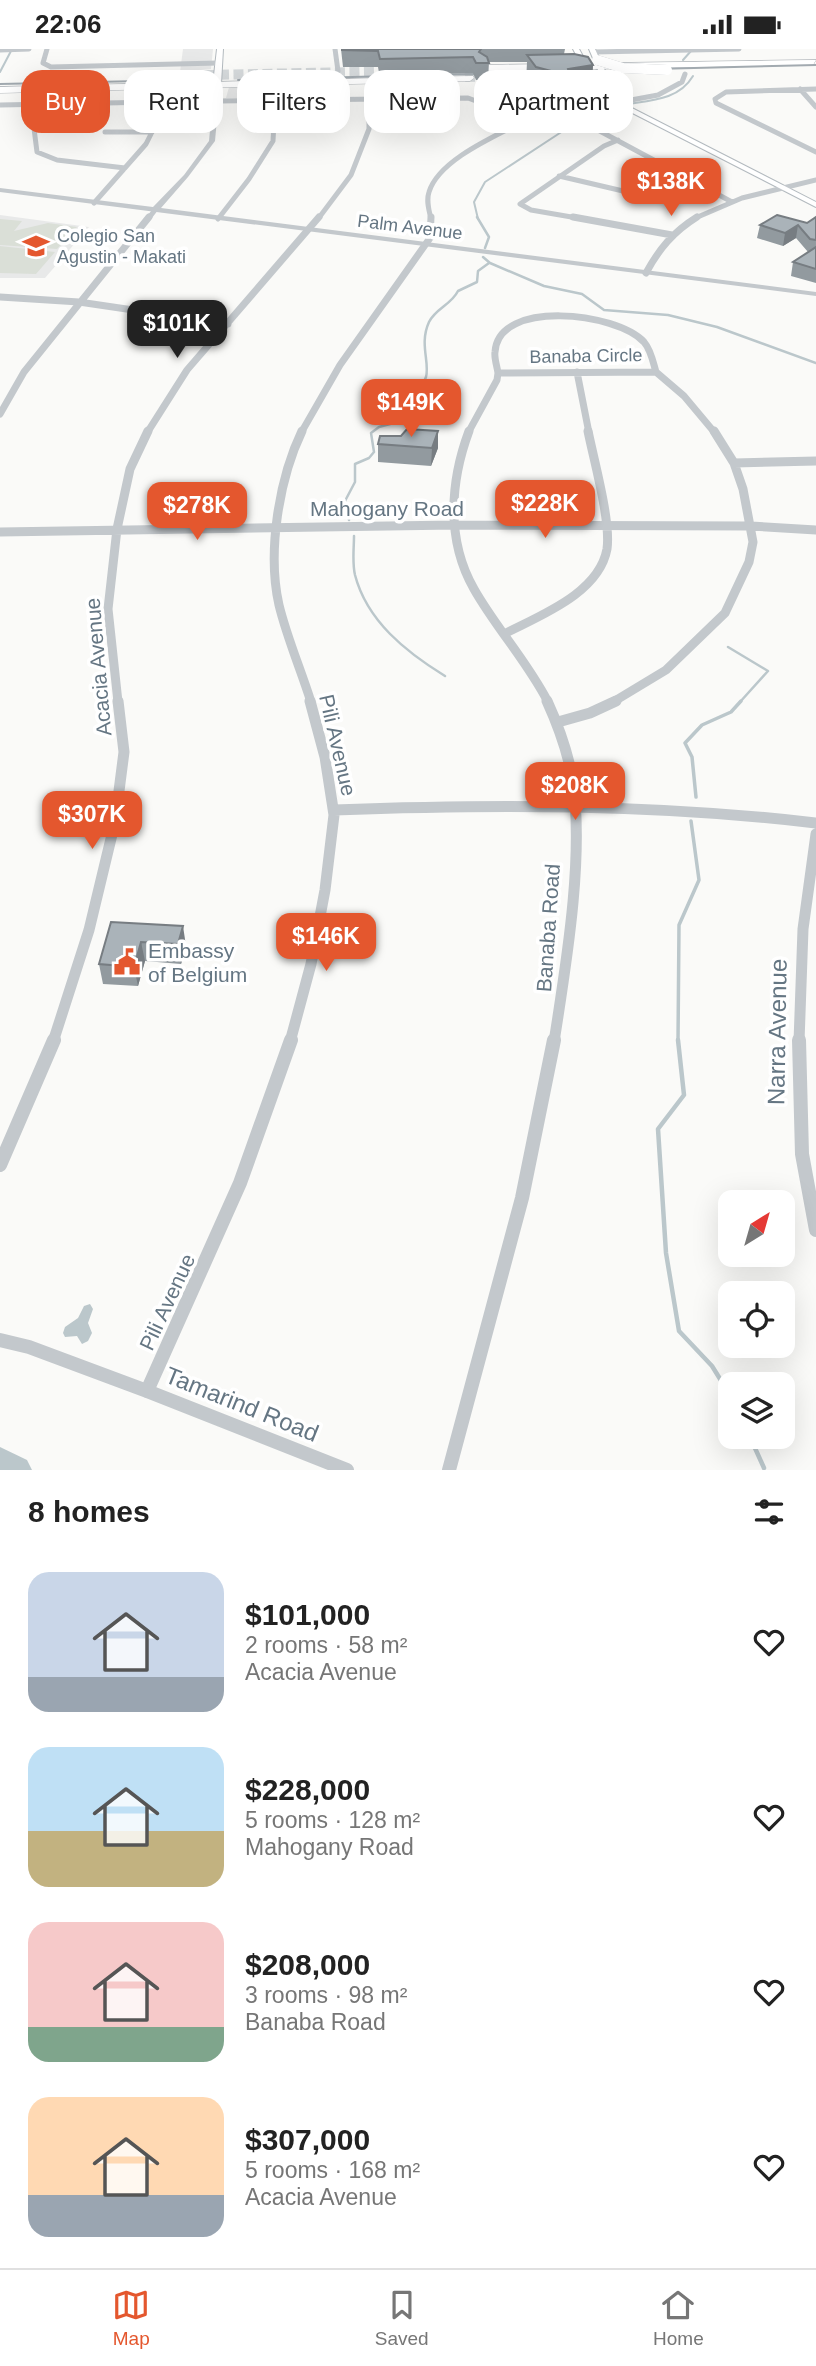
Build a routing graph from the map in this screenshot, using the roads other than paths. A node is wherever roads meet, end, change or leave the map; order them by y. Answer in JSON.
{"nodes":[{"id":1,"x":15,"y":49,"type":"edge"},
{"id":2,"x":29,"y":49,"type":"edge"},
{"id":3,"x":47,"y":49,"type":"edge"},
{"id":4,"x":220,"y":49,"type":"edge"},
{"id":5,"x":335,"y":49,"type":"edge"},
{"id":6,"x":576,"y":49,"type":"edge"},
{"id":7,"x":739,"y":49,"type":"edge"},
{"id":8,"x":0,"y":50,"type":"edge"},
{"id":9,"x":9,"y":50,"type":"edge"},
{"id":10,"x":627,"y":50,"type":"edge"},
{"id":11,"x":670,"y":50,"type":"edge"},
{"id":12,"x":592,"y":51,"type":"edge"},
{"id":13,"x":350,"y":57,"type":"edge"},
{"id":14,"x":337,"y":58,"type":"junction"},
{"id":15,"x":218,"y":62,"type":"junction"},
{"id":16,"x":638,"y":64,"type":"junction"},
{"id":17,"x":815,"y":65,"type":"edge"},
{"id":18,"x":601,"y":66,"type":"junction"},
{"id":19,"x":585,"y":67,"type":"junction"},
{"id":20,"x":648,"y":67,"type":"dead end"},
{"id":21,"x":485,"y":68,"type":"edge"},
{"id":22,"x":218,"y":70,"type":"edge"},
{"id":23,"x":338,"y":70,"type":"edge"},
{"id":24,"x":587,"y":70,"type":"edge"},
{"id":25,"x":603,"y":70,"type":"edge"},
{"id":26,"x":615,"y":70,"type":"edge"},
{"id":27,"x":622,"y":70,"type":"tunnel mouth"},
{"id":28,"x":793,"y":70,"type":"junction"},
{"id":29,"x":633,"y":71,"type":"tunnel mouth"},
{"id":30,"x":633,"y":72,"type":"tunnel mouth"},
{"id":31,"x":685,"y":74,"type":"junction"},
{"id":32,"x":460,"y":78,"type":"edge"},
{"id":33,"x":470,"y":78,"type":"tunnel mouth"},
{"id":34,"x":21,"y":80,"type":"edge"},
{"id":35,"x":223,"y":80,"type":"edge"},
{"id":36,"x":364,"y":80,"type":"edge"},
{"id":37,"x":0,"y":81,"type":"edge"},
{"id":38,"x":124,"y":86,"type":"edge"},
{"id":39,"x":21,"y":88,"type":"edge"},
{"id":40,"x":0,"y":89,"type":"edge"},
{"id":41,"x":800,"y":89,"type":"junction"},
{"id":42,"x":816,"y":89,"type":"edge"},
{"id":43,"x":633,"y":100,"type":"edge"},
{"id":44,"x":0,"y":105,"type":"edge"},
{"id":45,"x":21,"y":105,"type":"edge"},
{"id":46,"x":816,"y":107,"type":"edge"},
{"id":47,"x":633,"y":109,"type":"edge"},
{"id":48,"x":34,"y":133,"type":"edge"},
{"id":49,"x":151,"y":133,"type":"edge"},
{"id":50,"x":213,"y":133,"type":"edge"},
{"id":51,"x":274,"y":133,"type":"edge"},
{"id":52,"x":368,"y":133,"type":"edge"},
{"id":53,"x":504,"y":133,"type":"edge"},
{"id":54,"x":602,"y":133,"type":"edge"},
{"id":55,"x":618,"y":140,"type":"junction"},
{"id":56,"x":816,"y":152,"type":"edge"},
{"id":57,"x":125,"y":168,"type":"junction"},
{"id":58,"x":559,"y":176,"type":"junction"},
{"id":59,"x":816,"y":180,"type":"edge"},
{"id":60,"x":782,"y":188,"type":"junction"},
{"id":61,"x":0,"y":190,"type":"edge"},
{"id":62,"x":623,"y":191,"type":"dead end"},
{"id":63,"x":94,"y":202,"type":"junction"},
{"id":64,"x":732,"y":202,"type":"junction"},
{"id":65,"x":816,"y":205,"type":"edge"},
{"id":66,"x":155,"y":210,"type":"junction"},
{"id":67,"x":218,"y":219,"type":"junction"},
{"id":68,"x":310,"y":230,"type":"junction"},
{"id":69,"x":672,"y":235,"type":"junction"},
{"id":70,"x":425,"y":245,"type":"junction"},
{"id":71,"x":646,"y":273,"type":"junction"},
{"id":72,"x":816,"y":294,"type":"edge"},
{"id":73,"x":0,"y":297,"type":"edge"},
{"id":74,"x":79,"y":302,"type":"junction"},
{"id":75,"x":228,"y":324,"type":"junction"},
{"id":76,"x":577,"y":372,"type":"junction"},
{"id":77,"x":656,"y":372,"type":"junction"},
{"id":78,"x":498,"y":373,"type":"junction"},
{"id":79,"x":0,"y":414,"type":"edge"},
{"id":80,"x":816,"y":461,"type":"edge"},
{"id":81,"x":734,"y":463,"type":"junction"},
{"id":82,"x":455,"y":525,"type":"junction"},
{"id":83,"x":606,"y":525,"type":"junction"},
{"id":84,"x":275,"y":526,"type":"junction"},
{"id":85,"x":751,"y":526,"type":"junction"},
{"id":86,"x":117,"y":529,"type":"junction"},
{"id":87,"x":816,"y":530,"type":"edge"},
{"id":88,"x":0,"y":532,"type":"edge"},
{"id":89,"x":506,"y":633,"type":"junction"},
{"id":90,"x":558,"y":722,"type":"junction"},
{"id":91,"x":574,"y":806,"type":"junction"},
{"id":92,"x":334,"y":810,"type":"junction"},
{"id":93,"x":816,"y":823,"type":"edge"},
{"id":94,"x":816,"y":834,"type":"edge"},
{"id":95,"x":0,"y":1165,"type":"edge"},
{"id":96,"x":816,"y":1230,"type":"edge"},
{"id":97,"x":0,"y":1340,"type":"edge"},
{"id":98,"x":147,"y":1391,"type":"junction"},
{"id":99,"x":347,"y":1470,"type":"edge"},
{"id":100,"x":449,"y":1470,"type":"edge"}],
"edges":[{"from":1,"to":2,"type":"street"},
{"from":1,"to":9,"type":"street"},
{"from":3,"to":15,"type":"street"},
{"from":4,"to":15,"type":"main road"},
{"from":5,"to":14,"type":"street"},
{"from":6,"to":19,"type":"main road"},
{"from":7,"to":11,"type":"street"},
{"from":8,"to":9,"type":"street"},
{"from":10,"to":11,"type":"street"},
{"from":10,"to":12,"type":"street"},
{"from":12,"to":16,"type":"highway"},
{"from":12,"to":17,"type":"highway","bridge":true},
{"from":12,"to":18,"type":"main road"},
{"from":13,"to":14,"type":"street"},
{"from":14,"to":23,"type":"street"},
{"from":15,"to":22,"type":"main road"},
{"from":16,"to":17,"type":"highway"},
{"from":16,"to":27,"type":"highway"},
{"from":17,"to":20,"type":"highway"},
{"from":17,"to":28,"type":"highway"},
{"from":18,"to":19,"type":"highway"},
{"from":18,"to":25,"type":"main road"},
{"from":18,"to":26,"type":"highway"},
{"from":19,"to":21,"type":"highway"},
{"from":19,"to":24,"type":"main road"},
{"from":28,"to":29,"type":"highway"},
{"from":28,"to":31,"type":"highway"},
{"from":30,"to":31,"type":"highway"},
{"from":31,"to":43,"type":"street"},
{"from":32,"to":33,"type":"highway"},
{"from":34,"to":37,"type":"highway"},
{"from":35,"to":36,"type":"highway"},
{"from":38,"to":40,"type":"highway"},
{"from":39,"to":40,"type":"highway"},
{"from":41,"to":42,"type":"street"},
{"from":41,"to":46,"type":"street"},
{"from":41,"to":56,"type":"street"},
{"from":44,"to":45,"type":"street"},
{"from":47,"to":60,"type":"main road"},
{"from":48,"to":57,"type":"street"},
{"from":49,"to":57,"type":"street"},
{"from":50,"to":66,"type":"street"},
{"from":51,"to":67,"type":"street"},
{"from":52,"to":68,"type":"street","name":"Acacia Avenue"},
{"from":53,"to":70,"type":"street"},
{"from":54,"to":55,"type":"street"},
{"from":55,"to":58,"type":"street"},
{"from":55,"to":64,"type":"street"},
{"from":57,"to":63,"type":"street"},
{"from":58,"to":62,"type":"street"},
{"from":58,"to":69,"type":"street"},
{"from":59,"to":60,"type":"street"},
{"from":60,"to":64,"type":"street"},
{"from":60,"to":65,"type":"main road"},
{"from":61,"to":63,"type":"street","name":"Palm Avenue"},
{"from":63,"to":66,"type":"street","name":"Palm Avenue"},
{"from":64,"to":69,"type":"street"},
{"from":66,"to":67,"type":"street","name":"Palm Avenue"},
{"from":66,"to":74,"type":"street"},
{"from":67,"to":68,"type":"street","name":"Palm Avenue"},
{"from":68,"to":70,"type":"street","name":"Palm Avenue"},
{"from":68,"to":75,"type":"street","name":"Acacia Avenue"},
{"from":69,"to":71,"type":"street"},
{"from":70,"to":71,"type":"street","name":"Palm Avenue"},
{"from":70,"to":84,"type":"street","name":"Pili Avenue"},
{"from":71,"to":72,"type":"street","name":"Palm Avenue"},
{"from":73,"to":74,"type":"street"},
{"from":74,"to":75,"type":"street"},
{"from":74,"to":79,"type":"street"},
{"from":75,"to":86,"type":"street","name":"Acacia Avenue"},
{"from":76,"to":77,"type":"street","name":"Banaba Circle"},
{"from":76,"to":78,"type":"street","name":"Banaba Circle"},
{"from":76,"to":83,"type":"street"},
{"from":77,"to":78,"type":"street","name":"Banaba Circle"},
{"from":77,"to":81,"type":"street"},
{"from":78,"to":82,"type":"street","name":"Banaba Road"},
{"from":80,"to":81,"type":"street"},
{"from":81,"to":85,"type":"street"},
{"from":82,"to":83,"type":"street","name":"Mahogany Road"},
{"from":82,"to":84,"type":"street","name":"Mahogany Road"},
{"from":82,"to":89,"type":"street","name":"Banaba Road"},
{"from":83,"to":85,"type":"street","name":"Mahogany Road"},
{"from":83,"to":89,"type":"street"},
{"from":84,"to":86,"type":"street","name":"Mahogany Road"},
{"from":84,"to":92,"type":"street","name":"Pili Avenue"},
{"from":85,"to":87,"type":"street","name":"Mahogany Road"},
{"from":85,"to":90,"type":"street"},
{"from":86,"to":88,"type":"street","name":"Mahogany Road"},
{"from":86,"to":95,"type":"street","name":"Acacia Avenue"},
{"from":89,"to":90,"type":"street","name":"Banaba Road"},
{"from":90,"to":91,"type":"street","name":"Banaba Road"},
{"from":91,"to":92,"type":"street"},
{"from":91,"to":93,"type":"street"},
{"from":91,"to":100,"type":"street","name":"Banaba Road"},
{"from":92,"to":98,"type":"street","name":"Pili Avenue"},
{"from":94,"to":96,"type":"street","name":"Narra Avenue"},
{"from":97,"to":98,"type":"street","name":"Tamarind Road"},
{"from":98,"to":99,"type":"street","name":"Tamarind Road"}]}
